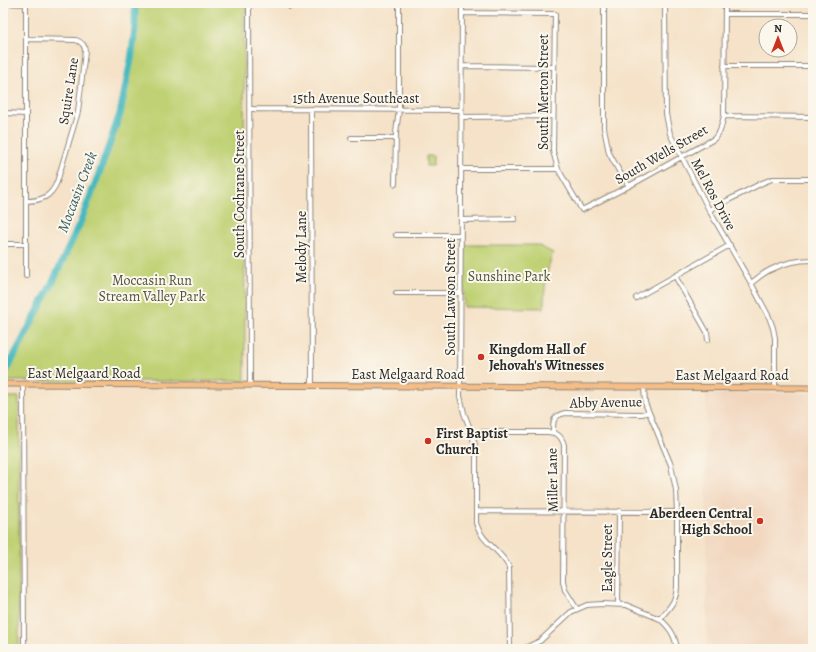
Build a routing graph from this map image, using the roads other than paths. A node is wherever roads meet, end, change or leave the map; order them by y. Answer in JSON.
{"nodes":[{"id":1,"x":3,"y":3,"type":"edge"},
{"id":2,"x":26,"y":3,"type":"edge"},
{"id":3,"x":249,"y":3,"type":"edge"},
{"id":4,"x":399,"y":3,"type":"edge"},
{"id":5,"x":462,"y":3,"type":"edge"},
{"id":6,"x":604,"y":3,"type":"edge"},
{"id":7,"x":665,"y":3,"type":"edge"},
{"id":8,"x":725,"y":3,"type":"edge"},
{"id":9,"x":462,"y":14,"type":"junction"},
{"id":10,"x":724,"y":14,"type":"junction"},
{"id":11,"x":813,"y":14,"type":"edge"},
{"id":12,"x":26,"y":39,"type":"junction"},
{"id":13,"x":462,"y":66,"type":"junction"},
{"id":14,"x":724,"y":66,"type":"junction"},
{"id":15,"x":813,"y":66,"type":"edge"},
{"id":16,"x":554,"y":67,"type":"junction"},
{"id":17,"x":250,"y":109,"type":"junction"},
{"id":18,"x":311,"y":109,"type":"junction"},
{"id":19,"x":399,"y":109,"type":"junction"},
{"id":20,"x":461,"y":110,"type":"junction"},
{"id":21,"x":3,"y":113,"type":"edge"},
{"id":22,"x":26,"y":114,"type":"junction"},
{"id":23,"x":461,"y":116,"type":"junction"},
{"id":24,"x":553,"y":116,"type":"junction"},
{"id":25,"x":724,"y":116,"type":"junction"},
{"id":26,"x":813,"y":117,"type":"edge"},
{"id":27,"x":352,"y":138,"type":"dead end"},
{"id":28,"x":396,"y":138,"type":"junction"},
{"id":29,"x":682,"y":157,"type":"junction"},
{"id":30,"x":461,"y":169,"type":"junction"},
{"id":31,"x":558,"y":169,"type":"junction"},
{"id":32,"x":813,"y":179,"type":"edge"},
{"id":33,"x":395,"y":184,"type":"dead end"},
{"id":34,"x":629,"y":186,"type":"junction"},
{"id":35,"x":26,"y":201,"type":"junction"},
{"id":36,"x":582,"y":210,"type":"joint"},
{"id":37,"x":709,"y":210,"type":"junction"},
{"id":38,"x":515,"y":219,"type":"dead end"},
{"id":39,"x":461,"y":220,"type":"junction"},
{"id":40,"x":396,"y":235,"type":"dead end"},
{"id":41,"x":461,"y":235,"type":"junction"},
{"id":42,"x":3,"y":244,"type":"edge"},
{"id":43,"x":26,"y":244,"type":"junction"},
{"id":44,"x":730,"y":246,"type":"junction"},
{"id":45,"x":813,"y":260,"type":"edge"},
{"id":46,"x":26,"y":276,"type":"dead end"},
{"id":47,"x":675,"y":276,"type":"junction"},
{"id":48,"x":751,"y":283,"type":"junction"},
{"id":49,"x":396,"y":293,"type":"dead end"},
{"id":50,"x":461,"y":293,"type":"junction"},
{"id":51,"x":636,"y":298,"type":"dead end"},
{"id":52,"x":708,"y":340,"type":"dead end"},
{"id":53,"x":3,"y":384,"type":"edge"},
{"id":54,"x":23,"y":384,"type":"junction"},
{"id":55,"x":250,"y":385,"type":"junction"},
{"id":56,"x":312,"y":386,"type":"junction"},
{"id":57,"x":461,"y":386,"type":"junction"},
{"id":58,"x":644,"y":387,"type":"junction"},
{"id":59,"x":775,"y":388,"type":"junction"},
{"id":60,"x":813,"y":388,"type":"edge"},
{"id":61,"x":649,"y":412,"type":"junction"},
{"id":62,"x":553,"y":433,"type":"junction"},
{"id":63,"x":472,"y":434,"type":"junction"},
{"id":64,"x":476,"y":511,"type":"junction"},
{"id":65,"x":563,"y":511,"type":"junction"},
{"id":66,"x":619,"y":511,"type":"junction"},
{"id":67,"x":677,"y":512,"type":"junction"},
{"id":68,"x":618,"y":604,"type":"junction"},
{"id":69,"x":577,"y":609,"type":"junction"},
{"id":70,"x":660,"y":618,"type":"junction"},
{"id":71,"x":24,"y":649,"type":"edge"},
{"id":72,"x":510,"y":649,"type":"edge"},
{"id":73,"x":519,"y":649,"type":"edge"},
{"id":74,"x":677,"y":649,"type":"edge"}],
"edges":[{"from":1,"to":2,"type":"street"},
{"from":2,"to":12,"type":"street"},
{"from":3,"to":17,"type":"street","name":"South Cochrane Street"},
{"from":4,"to":19,"type":"street"},
{"from":5,"to":9,"type":"street","name":"South Lawson Street"},
{"from":6,"to":34,"type":"street"},
{"from":7,"to":29,"type":"street","name":"Mel Ros Drive"},
{"from":8,"to":10,"type":"street","name":"South Wells Street"},
{"from":9,"to":13,"type":"street","name":"South Lawson Street"},
{"from":9,"to":16,"type":"street","name":"South Merton Street"},
{"from":10,"to":11,"type":"street"},
{"from":10,"to":14,"type":"street","name":"South Wells Street"},
{"from":12,"to":22,"type":"street"},
{"from":12,"to":35,"type":"street","name":"Squire Lane"},
{"from":13,"to":16,"type":"street"},
{"from":13,"to":20,"type":"street","name":"South Lawson Street"},
{"from":14,"to":15,"type":"street"},
{"from":14,"to":25,"type":"street","name":"South Wells Street"},
{"from":16,"to":24,"type":"street","name":"South Merton Street"},
{"from":17,"to":18,"type":"street","name":"15th Avenue Southeast"},
{"from":17,"to":55,"type":"street","name":"South Cochrane Street"},
{"from":18,"to":19,"type":"street","name":"15th Avenue Southeast"},
{"from":18,"to":56,"type":"street","name":"Melody Lane"},
{"from":19,"to":20,"type":"street","name":"15th Avenue Southeast"},
{"from":19,"to":28,"type":"street"},
{"from":20,"to":23,"type":"street","name":"South Lawson Street"},
{"from":21,"to":22,"type":"street"},
{"from":22,"to":35,"type":"street"},
{"from":23,"to":24,"type":"street"},
{"from":23,"to":30,"type":"street","name":"South Lawson Street"},
{"from":24,"to":31,"type":"street","name":"South Merton Street"},
{"from":25,"to":26,"type":"street"},
{"from":25,"to":29,"type":"street","name":"South Wells Street"},
{"from":27,"to":28,"type":"street"},
{"from":28,"to":33,"type":"street"},
{"from":29,"to":34,"type":"street","name":"South Wells Street"},
{"from":29,"to":37,"type":"street","name":"Mel Ros Drive"},
{"from":30,"to":31,"type":"street"},
{"from":30,"to":39,"type":"street","name":"South Lawson Street"},
{"from":31,"to":36,"type":"street","name":"South Merton Street"},
{"from":32,"to":37,"type":"street"},
{"from":34,"to":36,"type":"street","name":"South Wells Street"},
{"from":35,"to":43,"type":"street"},
{"from":37,"to":44,"type":"street","name":"Mel Ros Drive"},
{"from":38,"to":39,"type":"street"},
{"from":39,"to":41,"type":"street","name":"South Lawson Street"},
{"from":40,"to":41,"type":"street"},
{"from":41,"to":50,"type":"street","name":"South Lawson Street"},
{"from":42,"to":43,"type":"street"},
{"from":43,"to":46,"type":"street"},
{"from":44,"to":47,"type":"street"},
{"from":44,"to":48,"type":"street","name":"Mel Ros Drive"},
{"from":45,"to":48,"type":"street"},
{"from":47,"to":51,"type":"street"},
{"from":47,"to":52,"type":"street"},
{"from":48,"to":59,"type":"street","name":"Mel Ros Drive"},
{"from":49,"to":50,"type":"street"},
{"from":50,"to":57,"type":"street","name":"South Lawson Street"},
{"from":53,"to":54,"type":"main road","name":"East Melgaard Road"},
{"from":54,"to":55,"type":"main road","name":"East Melgaard Road"},
{"from":54,"to":71,"type":"street"},
{"from":55,"to":56,"type":"main road","name":"East Melgaard Road"},
{"from":56,"to":57,"type":"main road","name":"East Melgaard Road"},
{"from":57,"to":58,"type":"main road","name":"East Melgaard Road"},
{"from":57,"to":63,"type":"street","name":"South Lawson Street"},
{"from":58,"to":59,"type":"main road","name":"East Melgaard Road"},
{"from":58,"to":61,"type":"street"},
{"from":59,"to":60,"type":"main road","name":"East Melgaard Road"},
{"from":61,"to":62,"type":"street","name":"Abby Avenue"},
{"from":61,"to":67,"type":"street"},
{"from":62,"to":63,"type":"street","name":"Miller Lane"},
{"from":62,"to":65,"type":"street","name":"Miller Lane"},
{"from":63,"to":64,"type":"street","name":"South Lawson Street"},
{"from":64,"to":65,"type":"street"},
{"from":64,"to":72,"type":"street","name":"South Lawson Street"},
{"from":65,"to":66,"type":"street"},
{"from":65,"to":69,"type":"street","name":"Miller Lane"},
{"from":66,"to":67,"type":"street"},
{"from":66,"to":68,"type":"street","name":"Eagle Street"},
{"from":67,"to":70,"type":"street"},
{"from":68,"to":69,"type":"street"},
{"from":68,"to":70,"type":"street"},
{"from":69,"to":73,"type":"street"},
{"from":70,"to":74,"type":"street"}]}
